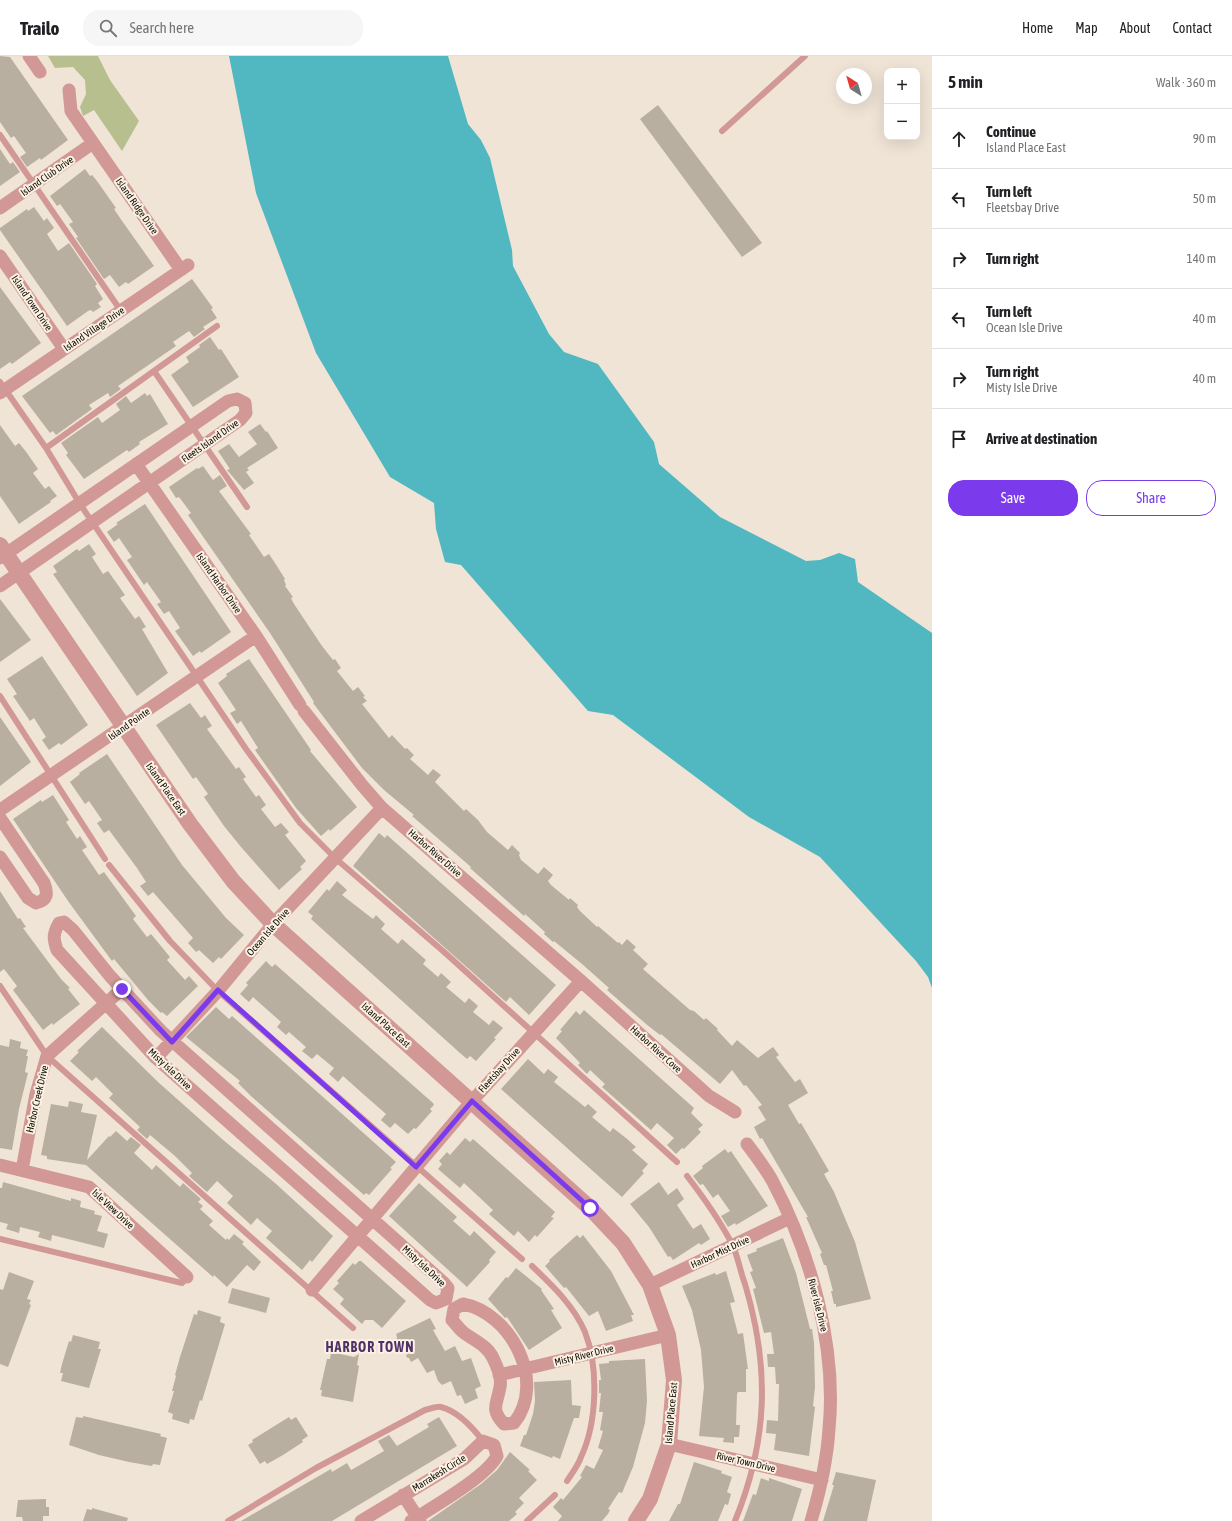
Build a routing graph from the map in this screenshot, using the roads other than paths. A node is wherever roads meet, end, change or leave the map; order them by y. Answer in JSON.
{"nodes":[{"id":1,"x":29,"y":56,"type":"edge"},
{"id":2,"x":805,"y":56,"type":"edge"},
{"id":3,"x":40,"y":72,"type":"dead end"},
{"id":4,"x":69,"y":90,"type":"dead end"},
{"id":5,"x":722,"y":130,"type":"dead end"},
{"id":6,"x":0,"y":135,"type":"edge"},
{"id":7,"x":93,"y":143,"type":"junction"},
{"id":8,"x":34,"y":185,"type":"junction"},
{"id":9,"x":0,"y":208,"type":"edge"},
{"id":10,"x":0,"y":256,"type":"edge"},
{"id":11,"x":185,"y":267,"type":"joint"},
{"id":12,"x":121,"y":311,"type":"junction"},
{"id":13,"x":217,"y":326,"type":"dead end"},
{"id":14,"x":64,"y":349,"type":"junction"},
{"id":15,"x":154,"y":371,"type":"junction"},
{"id":16,"x":2,"y":388,"type":"edge"},
{"id":17,"x":191,"y":426,"type":"junction"},
{"id":18,"x":204,"y":444,"type":"junction"},
{"id":19,"x":46,"y":448,"type":"junction"},
{"id":20,"x":136,"y":464,"type":"junction"},
{"id":21,"x":149,"y":483,"type":"junction"},
{"id":22,"x":80,"y":504,"type":"junction"},
{"id":23,"x":247,"y":507,"type":"dead end"},
{"id":24,"x":93,"y":522,"type":"junction"},
{"id":25,"x":2,"y":552,"type":"edge"},
{"id":26,"x":19,"y":573,"type":"junction"},
{"id":27,"x":0,"y":586,"type":"edge"},
{"id":28,"x":256,"y":636,"type":"junction"},
{"id":29,"x":197,"y":676,"type":"junction"},
{"id":30,"x":0,"y":696,"type":"edge"},
{"id":31,"x":302,"y":708,"type":"joint"},
{"id":32,"x":123,"y":728,"type":"junction"},
{"id":33,"x":52,"y":776,"type":"junction"},
{"id":34,"x":382,"y":808,"type":"junction"},
{"id":35,"x":0,"y":810,"type":"edge"},
{"id":36,"x":0,"y":818,"type":"edge"},
{"id":37,"x":0,"y":857,"type":"edge"},
{"id":38,"x":335,"y":858,"type":"junction"},
{"id":39,"x":105,"y":859,"type":"dead end"},
{"id":40,"x":109,"y":865,"type":"dead end"},
{"id":41,"x":273,"y":924,"type":"junction"},
{"id":42,"x":581,"y":981,"type":"junction"},
{"id":43,"x":0,"y":986,"type":"edge"},
{"id":44,"x":122,"y":989,"type":"junction"},
{"id":45,"x":218,"y":990,"type":"junction"},
{"id":46,"x":106,"y":1004,"type":"junction"},
{"id":47,"x":533,"y":1032,"type":"junction"},
{"id":48,"x":172,"y":1042,"type":"junction"},
{"id":49,"x":47,"y":1056,"type":"junction"},
{"id":50,"x":156,"y":1058,"type":"junction"},
{"id":51,"x":472,"y":1101,"type":"junction"},
{"id":52,"x":735,"y":1112,"type":"dead end"},
{"id":53,"x":747,"y":1144,"type":"dead end"},
{"id":54,"x":677,"y":1162,"type":"dead end"},
{"id":55,"x":0,"y":1165,"type":"edge"},
{"id":56,"x":416,"y":1167,"type":"junction"},
{"id":57,"x":22,"y":1170,"type":"junction"},
{"id":58,"x":687,"y":1176,"type":"dead end"},
{"id":59,"x":790,"y":1218,"type":"junction"},
{"id":60,"x":372,"y":1219,"type":"junction"},
{"id":61,"x":358,"y":1236,"type":"junction"},
{"id":62,"x":0,"y":1239,"type":"edge"},
{"id":63,"x":732,"y":1246,"type":"junction"},
{"id":64,"x":522,"y":1259,"type":"dead end"},
{"id":65,"x":532,"y":1266,"type":"dead end"},
{"id":66,"x":187,"y":1277,"type":"joint"},
{"id":67,"x":650,"y":1285,"type":"junction"},
{"id":68,"x":312,"y":1290,"type":"junction"},
{"id":69,"x":353,"y":1328,"type":"dead end"},
{"id":70,"x":668,"y":1335,"type":"junction"},
{"id":71,"x":591,"y":1354,"type":"junction"},
{"id":72,"x":526,"y":1369,"type":"junction"},
{"id":73,"x":499,"y":1375,"type":"junction"},
{"id":74,"x":483,"y":1441,"type":"junction"},
{"id":75,"x":669,"y":1444,"type":"junction"},
{"id":76,"x":755,"y":1464,"type":"junction"},
{"id":77,"x":822,"y":1480,"type":"junction"},
{"id":78,"x":567,"y":1481,"type":"dead end"},
{"id":79,"x":403,"y":1495,"type":"junction"},
{"id":80,"x":555,"y":1495,"type":"dead end"},
{"id":81,"x":239,"y":1518,"type":"edge"},
{"id":82,"x":416,"y":1520,"type":"edge"},
{"id":83,"x":228,"y":1521,"type":"edge"},
{"id":84,"x":361,"y":1521,"type":"edge"},
{"id":85,"x":527,"y":1521,"type":"edge"},
{"id":86,"x":636,"y":1521,"type":"edge"},
{"id":87,"x":735,"y":1521,"type":"edge"},
{"id":88,"x":812,"y":1521,"type":"edge"}],
"edges":[{"from":1,"to":3,"type":"street"},
{"from":2,"to":5,"type":"lane"},
{"from":4,"to":7,"type":"street","name":"Island Ridge Drive"},
{"from":6,"to":8,"type":"lane"},
{"from":7,"to":8,"type":"street","name":"Island Club Drive"},
{"from":7,"to":11,"type":"street","name":"Island Ridge Drive"},
{"from":8,"to":9,"type":"street","name":"Island Club Drive"},
{"from":8,"to":12,"type":"lane"},
{"from":10,"to":14,"type":"street","name":"Island Town Drive"},
{"from":11,"to":12,"type":"street","name":"Island Village Drive"},
{"from":12,"to":14,"type":"street","name":"Island Village Drive"},
{"from":13,"to":15,"type":"lane"},
{"from":14,"to":16,"type":"street","name":"Island Village Drive"},
{"from":15,"to":17,"type":"lane"},
{"from":15,"to":19,"type":"lane"},
{"from":16,"to":19,"type":"lane"},
{"from":17,"to":18,"type":"lane"},
{"from":17,"to":18,"type":"street","name":"Fleets Island Drive"},
{"from":17,"to":20,"type":"street","name":"Fleets Island Drive"},
{"from":18,"to":21,"type":"street","name":"Fleets Island Drive"},
{"from":18,"to":23,"type":"lane"},
{"from":19,"to":22,"type":"lane"},
{"from":20,"to":21,"type":"street","name":"Island Harbor Drive"},
{"from":20,"to":22,"type":"street","name":"Fleets Island Drive"},
{"from":21,"to":24,"type":"street","name":"Fleets Island Drive"},
{"from":21,"to":28,"type":"street","name":"Island Harbor Drive"},
{"from":22,"to":24,"type":"lane"},
{"from":22,"to":25,"type":"street","name":"Fleets Island Drive"},
{"from":24,"to":26,"type":"street","name":"Fleets Island Drive"},
{"from":24,"to":29,"type":"lane"},
{"from":25,"to":26,"type":"street","name":"Island Place East"},
{"from":26,"to":27,"type":"street","name":"Fleets Island Drive"},
{"from":26,"to":32,"type":"street","name":"Island Place East"},
{"from":28,"to":29,"type":"street","name":"Island Pointe"},
{"from":28,"to":31,"type":"street","name":"Island Harbor Drive"},
{"from":29,"to":32,"type":"street","name":"Island Pointe"},
{"from":29,"to":38,"type":"lane"},
{"from":30,"to":33,"type":"lane"},
{"from":31,"to":34,"type":"street","name":"Harbor River Drive"},
{"from":32,"to":33,"type":"street","name":"Island Pointe"},
{"from":32,"to":41,"type":"street","name":"Island Place East"},
{"from":33,"to":35,"type":"street","name":"Island Pointe"},
{"from":33,"to":39,"type":"lane"},
{"from":34,"to":38,"type":"street","name":"Ocean Isle Drive"},
{"from":34,"to":42,"type":"street","name":"Harbor River Drive"},
{"from":36,"to":37,"type":"street"},
{"from":38,"to":41,"type":"street","name":"Ocean Isle Drive"},
{"from":38,"to":47,"type":"lane"},
{"from":40,"to":45,"type":"lane"},
{"from":41,"to":45,"type":"street","name":"Ocean Isle Drive"},
{"from":41,"to":51,"type":"street","name":"Island Place East"},
{"from":42,"to":47,"type":"street","name":"Fleetsbay Drive"},
{"from":42,"to":52,"type":"street","name":"Harbor River Cove"},
{"from":43,"to":49,"type":"lane"},
{"from":44,"to":46,"type":"street","name":"Harbor Creek Drive"},
{"from":44,"to":46,"type":"street","name":"Misty Isle Drive"},
{"from":44,"to":48,"type":"street","name":"Misty Isle Drive"},
{"from":45,"to":48,"type":"street","name":"Ocean Isle Drive"},
{"from":45,"to":56,"type":"lane"},
{"from":46,"to":49,"type":"street","name":"Harbor Creek Drive"},
{"from":46,"to":50,"type":"street","name":"Misty Isle Drive"},
{"from":47,"to":51,"type":"street","name":"Fleetsbay Drive"},
{"from":47,"to":54,"type":"lane"},
{"from":48,"to":50,"type":"street","name":"Ocean Isle Drive"},
{"from":48,"to":60,"type":"street","name":"Misty Isle Drive"},
{"from":49,"to":57,"type":"street","name":"Harbor Creek Drive"},
{"from":49,"to":68,"type":"lane"},
{"from":50,"to":61,"type":"street","name":"Misty Isle Drive"},
{"from":51,"to":56,"type":"street","name":"Fleetsbay Drive"},
{"from":51,"to":67,"type":"street","name":"Island Place East"},
{"from":53,"to":59,"type":"street","name":"River Isle Drive"},
{"from":55,"to":57,"type":"street","name":"Isle View Drive"},
{"from":56,"to":60,"type":"street","name":"Fleetsbay Drive"},
{"from":56,"to":64,"type":"lane"},
{"from":57,"to":66,"type":"street","name":"Isle View Drive"},
{"from":58,"to":63,"type":"lane"},
{"from":59,"to":63,"type":"street","name":"Harbor Mist Drive"},
{"from":59,"to":77,"type":"street","name":"River Isle Drive"},
{"from":60,"to":61,"type":"street","name":"Fleetsbay Drive"},
{"from":60,"to":61,"type":"street","name":"Misty Isle Drive"},
{"from":61,"to":68,"type":"street","name":"Fleetsbay Drive"},
{"from":62,"to":66,"type":"lane"},
{"from":63,"to":67,"type":"street","name":"Harbor Mist Drive"},
{"from":63,"to":76,"type":"lane"},
{"from":65,"to":71,"type":"lane"},
{"from":67,"to":70,"type":"street","name":"Island Place East"},
{"from":68,"to":69,"type":"lane"},
{"from":70,"to":71,"type":"street","name":"Misty River Drive"},
{"from":70,"to":75,"type":"street","name":"Island Place East"},
{"from":71,"to":72,"type":"street","name":"Misty River Drive"},
{"from":71,"to":78,"type":"lane"},
{"from":72,"to":73,"type":"street","name":"Misty River Drive"},
{"from":72,"to":73,"type":"street"},
{"from":72,"to":73,"type":"street"},
{"from":74,"to":79,"type":"street","name":"Marrakesh Circle"},
{"from":74,"to":81,"type":"lane"},
{"from":74,"to":82,"type":"street"},
{"from":75,"to":76,"type":"street","name":"River Town Drive"},
{"from":75,"to":86,"type":"street","name":"Island Place East"},
{"from":76,"to":77,"type":"street","name":"River Town Drive"},
{"from":76,"to":87,"type":"lane"},
{"from":77,"to":88,"type":"street","name":"River Isle Drive"},
{"from":79,"to":82,"type":"street"},
{"from":79,"to":84,"type":"street","name":"Marrakesh Circle"},
{"from":80,"to":85,"type":"lane"},
{"from":81,"to":83,"type":"lane"}]}
